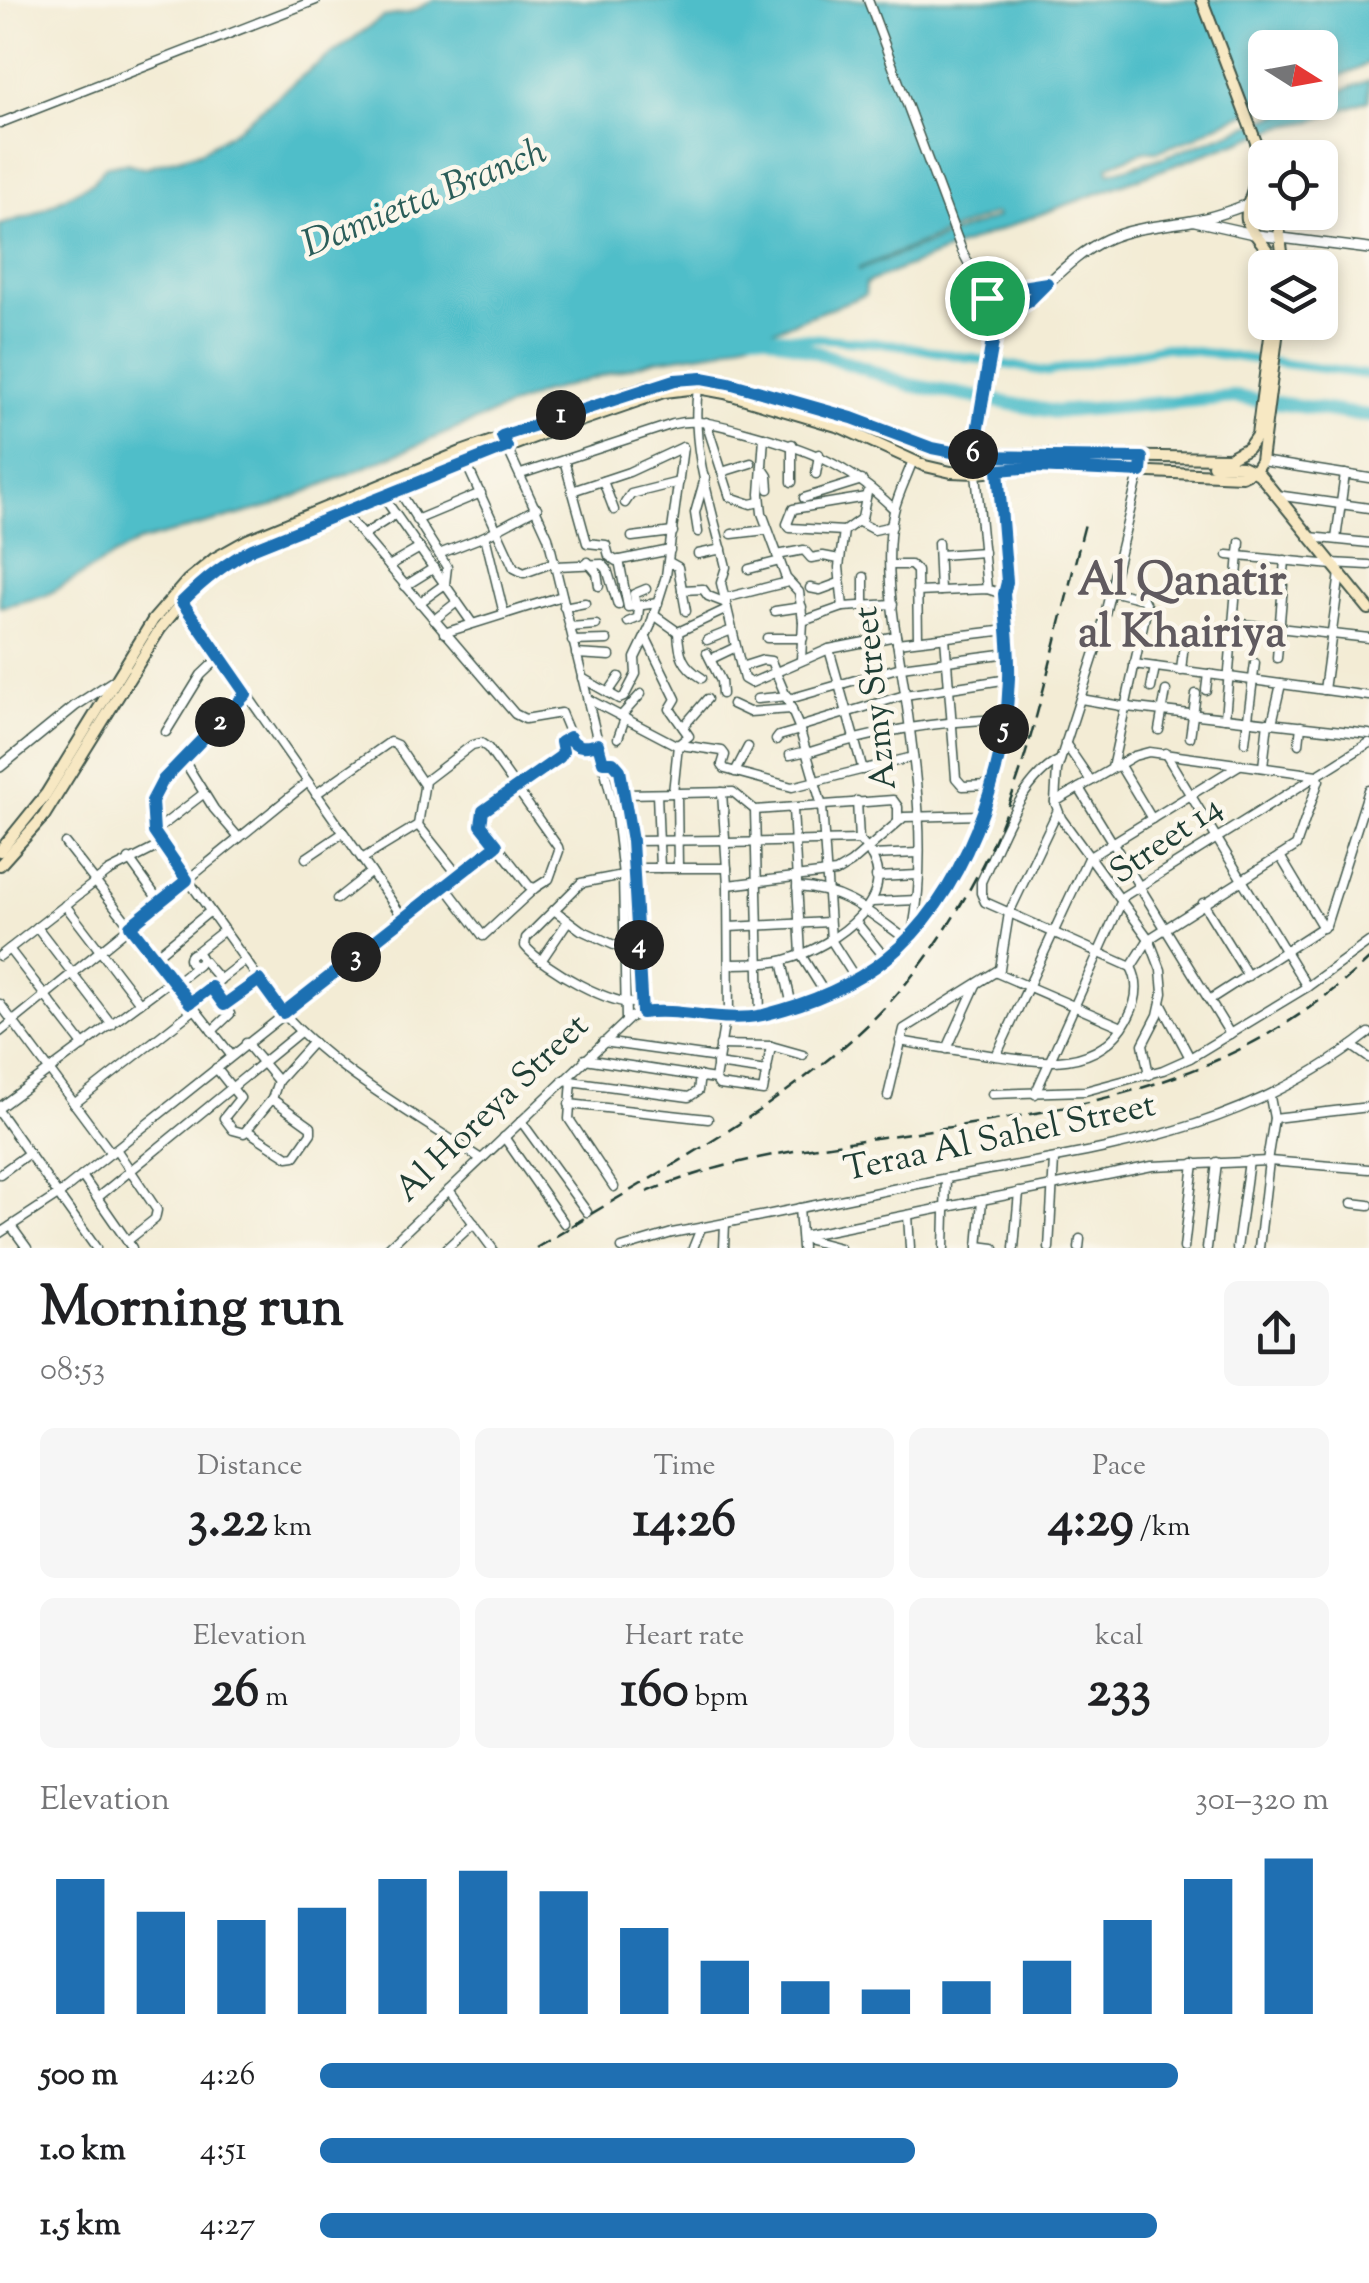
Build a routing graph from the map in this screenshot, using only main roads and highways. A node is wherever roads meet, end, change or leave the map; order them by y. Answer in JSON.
{"nodes":[{"id":1,"x":1202,"y":0,"type":"edge"},
{"id":2,"x":1255,"y":140,"type":"edge"},
{"id":3,"x":1254,"y":230,"type":"edge"},
{"id":4,"x":1269,"y":250,"type":"edge"},
{"id":5,"x":1273,"y":340,"type":"edge"},
{"id":6,"x":1274,"y":340,"type":"edge"},
{"id":7,"x":504,"y":442,"type":"junction"},
{"id":8,"x":1168,"y":458,"type":"junction"},
{"id":9,"x":1258,"y":466,"type":"junction"},
{"id":10,"x":178,"y":598,"type":"junction"},
{"id":11,"x":1369,"y":608,"type":"edge"},
{"id":12,"x":72,"y":762,"type":"junction"},
{"id":13,"x":0,"y":851,"type":"edge"},
{"id":14,"x":0,"y":865,"type":"edge"}],
"edges":[{"from":1,"to":2,"type":"main road"},
{"from":3,"to":4,"type":"main road"},
{"from":5,"to":8,"type":"main road"},
{"from":6,"to":9,"type":"main road"},
{"from":7,"to":8,"type":"main road"},
{"from":7,"to":9,"type":"main road"},
{"from":7,"to":10,"type":"main road"},
{"from":7,"to":10,"type":"main road"},
{"from":8,"to":9,"type":"main road"},
{"from":9,"to":11,"type":"main road"},
{"from":10,"to":12,"type":"main road"},
{"from":10,"to":12,"type":"main road"},
{"from":12,"to":13,"type":"main road"},
{"from":12,"to":14,"type":"main road"}]}
